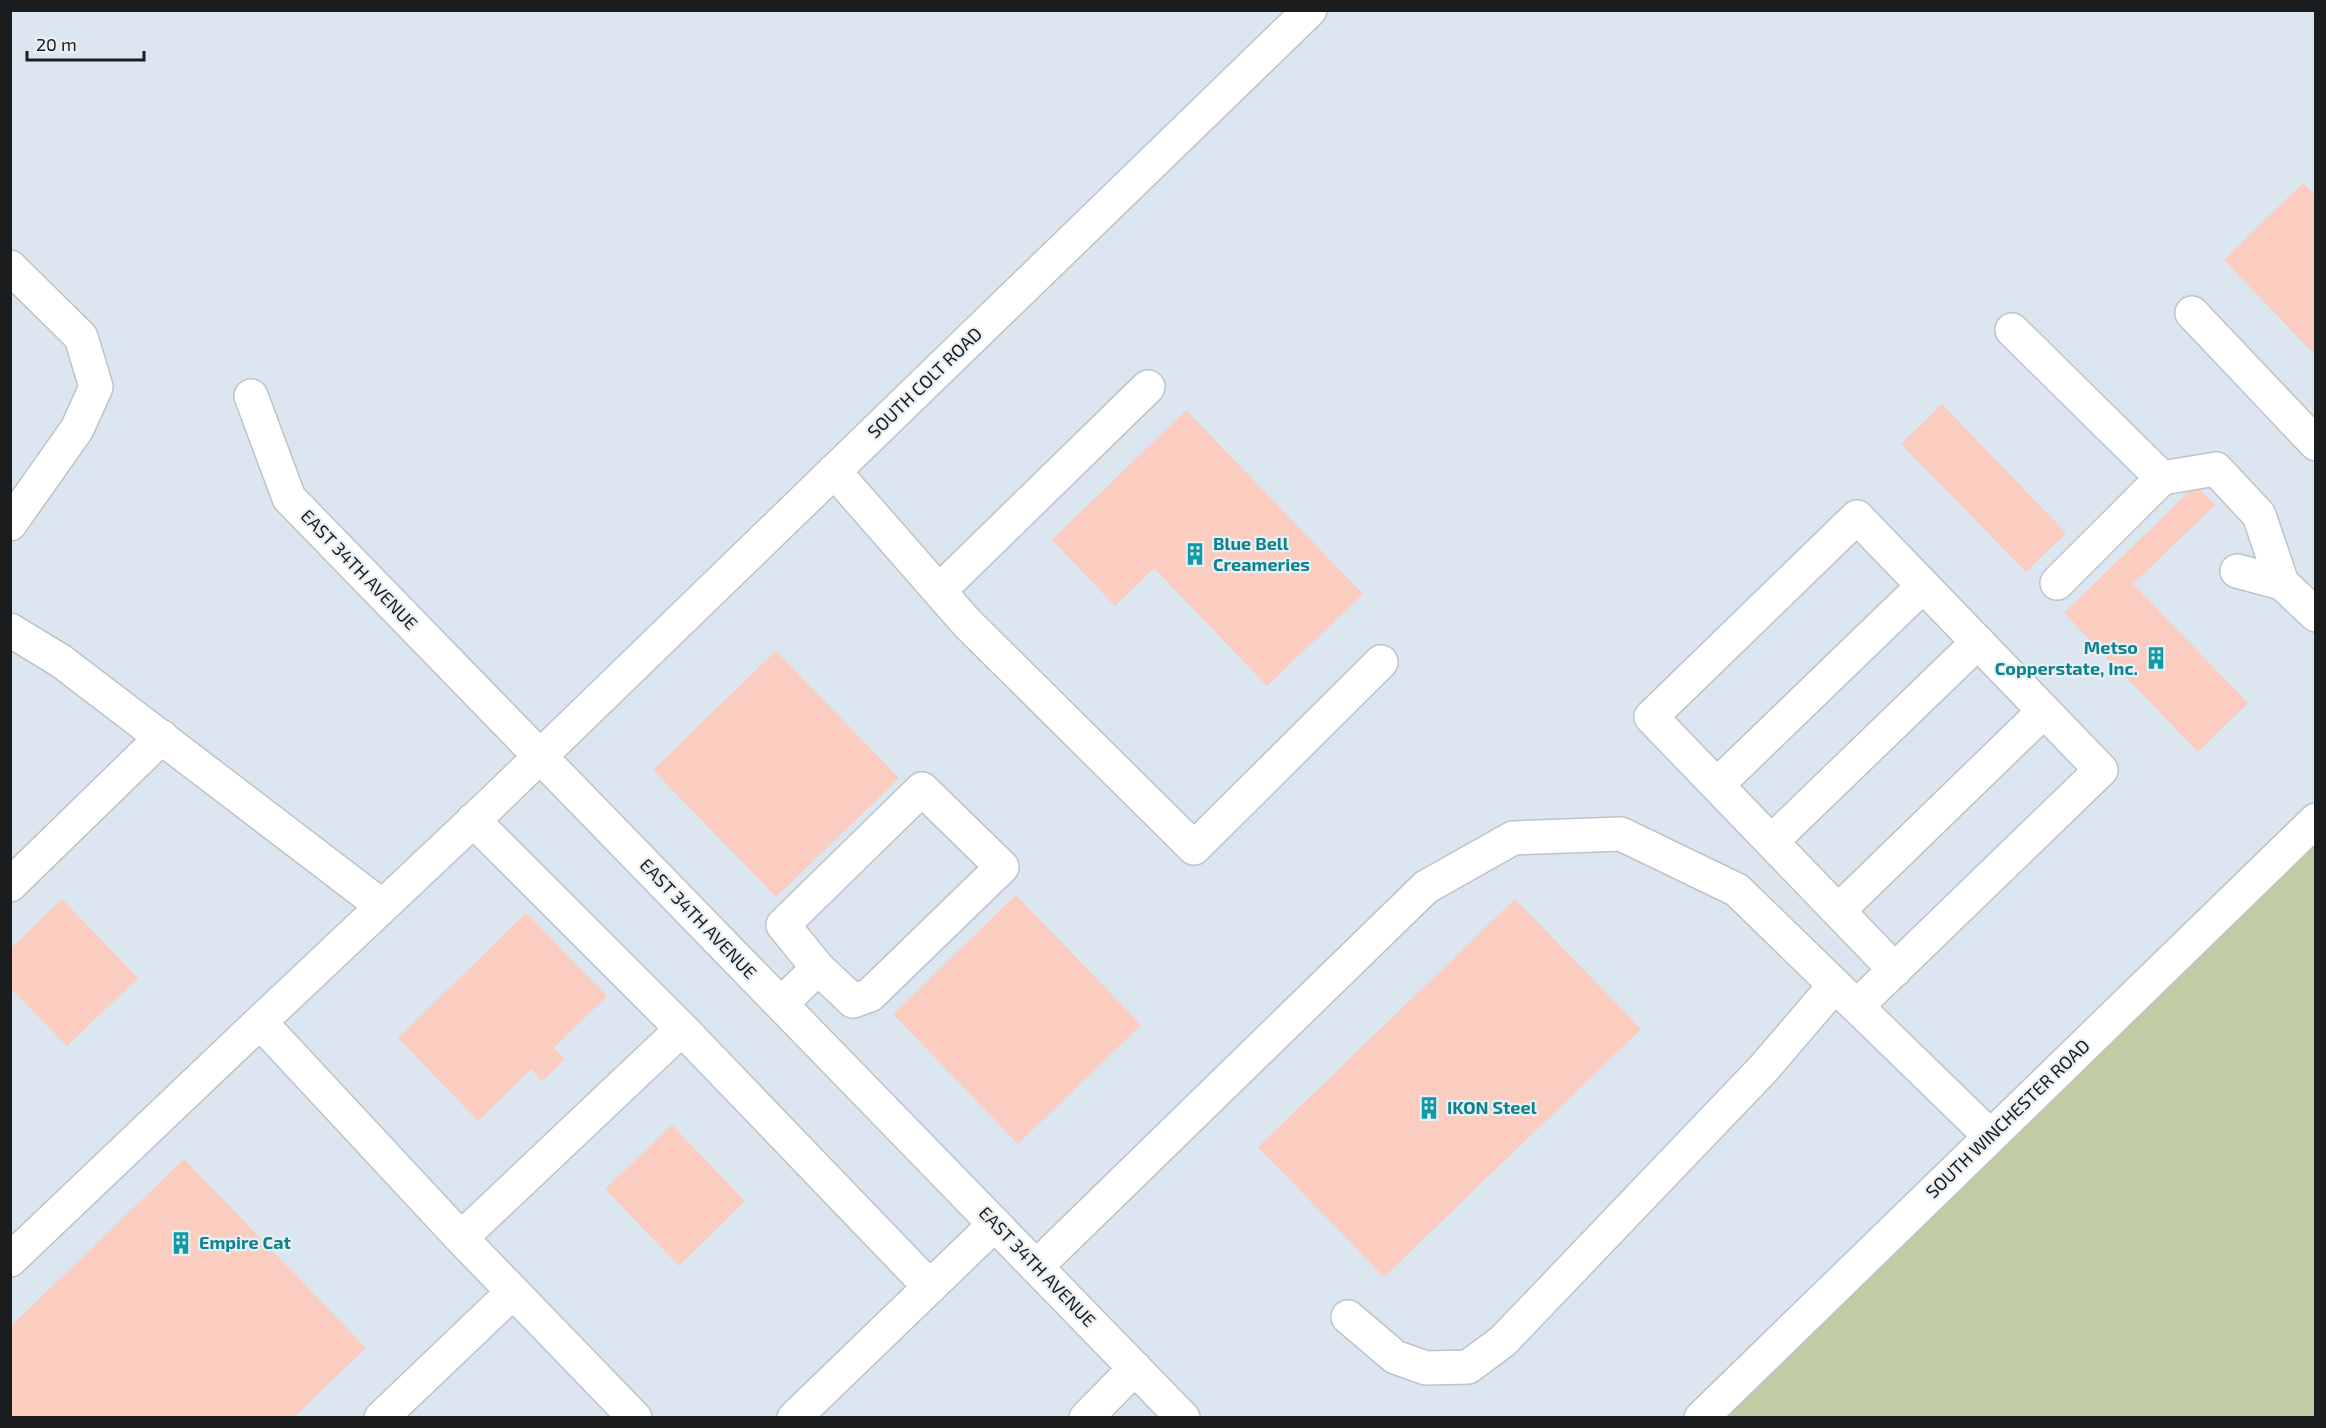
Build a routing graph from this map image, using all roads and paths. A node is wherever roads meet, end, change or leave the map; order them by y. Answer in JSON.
{"nodes":[{"id":1,"x":1310,"y":10,"type":"edge"},
{"id":2,"x":10,"y":267,"type":"edge"},
{"id":3,"x":2192,"y":313,"type":"dead end"},
{"id":4,"x":2012,"y":330,"type":"dead end"},
{"id":5,"x":1148,"y":387,"type":"dead end"},
{"id":6,"x":251,"y":396,"type":"dead end"},
{"id":7,"x":2316,"y":444,"type":"edge"},
{"id":8,"x":834,"y":471,"type":"junction"},
{"id":9,"x":2162,"y":478,"type":"junction"},
{"id":10,"x":10,"y":524,"type":"edge"},
{"id":11,"x":2237,"y":571,"type":"dead end"},
{"id":12,"x":2056,"y":583,"type":"dead end"},
{"id":13,"x":2282,"y":583,"type":"junction"},
{"id":14,"x":1923,"y":586,"type":"junction"},
{"id":15,"x":939,"y":591,"type":"junction"},
{"id":16,"x":2316,"y":615,"type":"edge"},
{"id":17,"x":10,"y":630,"type":"edge"},
{"id":18,"x":1978,"y":642,"type":"junction"},
{"id":19,"x":1382,"y":662,"type":"dead end"},
{"id":20,"x":2044,"y":711,"type":"junction"},
{"id":21,"x":162,"y":737,"type":"junction"},
{"id":22,"x":540,"y":756,"type":"junction"},
{"id":23,"x":1717,"y":785,"type":"junction"},
{"id":24,"x":473,"y":820,"type":"junction"},
{"id":25,"x":2316,"y":820,"type":"edge"},
{"id":26,"x":1772,"y":841,"type":"junction"},
{"id":27,"x":10,"y":885,"type":"edge"},
{"id":28,"x":382,"y":906,"type":"junction"},
{"id":29,"x":1838,"y":911,"type":"junction"},
{"id":30,"x":818,"y":968,"type":"junction"},
{"id":31,"x":1895,"y":970,"type":"junction"},
{"id":32,"x":1846,"y":996,"type":"junction"},
{"id":33,"x":781,"y":1004,"type":"junction"},
{"id":34,"x":260,"y":1022,"type":"junction"},
{"id":35,"x":682,"y":1029,"type":"junction"},
{"id":36,"x":1990,"y":1136,"type":"junction"},
{"id":37,"x":995,"y":1224,"type":"junction"},
{"id":38,"x":461,"y":1238,"type":"junction"},
{"id":39,"x":10,"y":1260,"type":"edge"},
{"id":40,"x":1036,"y":1267,"type":"junction"},
{"id":41,"x":930,"y":1287,"type":"junction"},
{"id":42,"x":513,"y":1292,"type":"junction"},
{"id":43,"x":1348,"y":1317,"type":"dead end"},
{"id":44,"x":1135,"y":1368,"type":"junction"},
{"id":45,"x":381,"y":1418,"type":"edge"},
{"id":46,"x":635,"y":1418,"type":"edge"},
{"id":47,"x":794,"y":1418,"type":"edge"},
{"id":48,"x":1086,"y":1418,"type":"edge"},
{"id":49,"x":1183,"y":1418,"type":"edge"},
{"id":50,"x":1701,"y":1418,"type":"edge"}],
"edges":[{"from":1,"to":8,"type":"street","name":"SOUTH COLT ROAD"},
{"from":2,"to":10,"type":"street"},
{"from":3,"to":7,"type":"street"},
{"from":4,"to":9,"type":"street"},
{"from":5,"to":15,"type":"street"},
{"from":6,"to":22,"type":"street","name":"EAST 34TH AVENUE"},
{"from":8,"to":15,"type":"street"},
{"from":8,"to":22,"type":"street","name":"SOUTH COLT ROAD"},
{"from":9,"to":12,"type":"street"},
{"from":9,"to":13,"type":"street"},
{"from":11,"to":13,"type":"street"},
{"from":13,"to":16,"type":"street"},
{"from":14,"to":18,"type":"street"},
{"from":14,"to":23,"type":"street"},
{"from":14,"to":23,"type":"street"},
{"from":15,"to":19,"type":"street"},
{"from":17,"to":21,"type":"street"},
{"from":18,"to":20,"type":"street"},
{"from":18,"to":26,"type":"street"},
{"from":20,"to":29,"type":"street"},
{"from":20,"to":31,"type":"street"},
{"from":21,"to":27,"type":"street"},
{"from":21,"to":28,"type":"street"},
{"from":22,"to":24,"type":"street","name":"SOUTH COLT ROAD"},
{"from":22,"to":33,"type":"street","name":"EAST 34TH AVENUE"},
{"from":23,"to":26,"type":"street"},
{"from":24,"to":28,"type":"street","name":"SOUTH COLT ROAD"},
{"from":24,"to":35,"type":"street"},
{"from":25,"to":36,"type":"street","name":"SOUTH WINCHESTER ROAD"},
{"from":26,"to":29,"type":"street"},
{"from":28,"to":34,"type":"street","name":"SOUTH COLT ROAD"},
{"from":29,"to":31,"type":"street"},
{"from":30,"to":30,"type":"street"},
{"from":30,"to":33,"type":"street"},
{"from":31,"to":32,"type":"street"},
{"from":32,"to":36,"type":"street"},
{"from":32,"to":40,"type":"street"},
{"from":32,"to":43,"type":"street"},
{"from":33,"to":37,"type":"street","name":"EAST 34TH AVENUE"},
{"from":34,"to":38,"type":"street"},
{"from":34,"to":39,"type":"street","name":"SOUTH COLT ROAD"},
{"from":35,"to":38,"type":"street"},
{"from":35,"to":41,"type":"street"},
{"from":36,"to":50,"type":"street","name":"SOUTH WINCHESTER ROAD"},
{"from":37,"to":40,"type":"street","name":"EAST 34TH AVENUE"},
{"from":37,"to":41,"type":"street"},
{"from":38,"to":42,"type":"street"},
{"from":40,"to":44,"type":"street","name":"EAST 34TH AVENUE"},
{"from":41,"to":47,"type":"street"},
{"from":42,"to":45,"type":"street"},
{"from":42,"to":46,"type":"street"},
{"from":44,"to":48,"type":"street"},
{"from":44,"to":49,"type":"street","name":"EAST 34TH AVENUE"}]}
